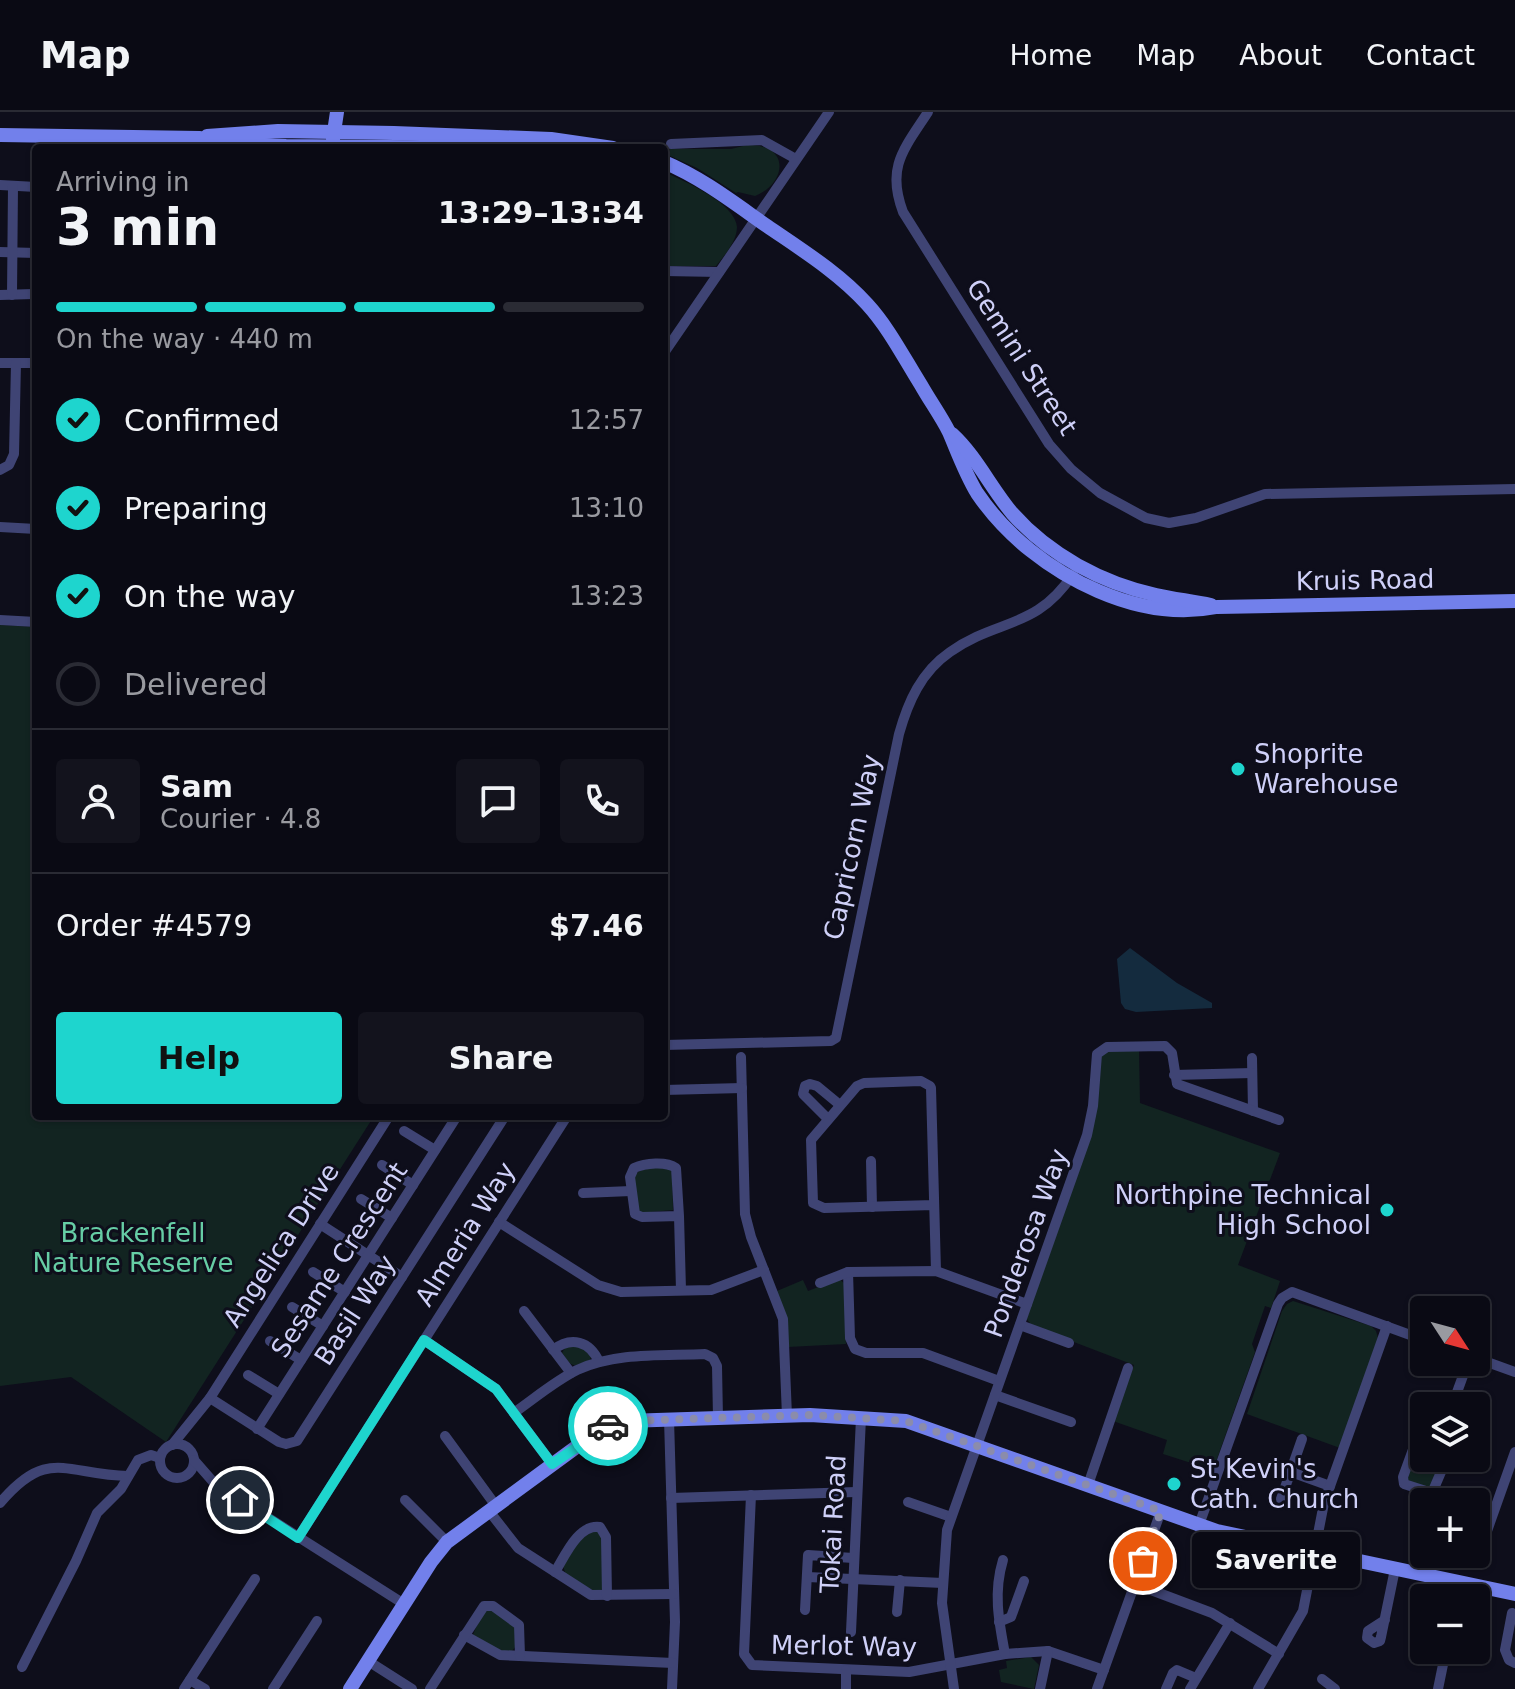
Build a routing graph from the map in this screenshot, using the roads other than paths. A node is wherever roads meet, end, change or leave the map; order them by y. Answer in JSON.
{"nodes":[{"id":1,"x":829,"y":112,"type":"edge"},
{"id":2,"x":928,"y":112,"type":"edge"},
{"id":3,"x":338,"y":132,"type":"edge"},
{"id":4,"x":0,"y":135,"type":"edge"},
{"id":5,"x":200,"y":138,"type":"junction"},
{"id":6,"x":251,"y":141,"type":"edge"},
{"id":7,"x":104,"y":142,"type":"edge"},
{"id":8,"x":222,"y":144,"type":"edge"},
{"id":9,"x":454,"y":144,"type":"edge"},
{"id":10,"x":580,"y":144,"type":"edge"},
{"id":11,"x":671,"y":144,"type":"dead end"},
{"id":12,"x":796,"y":159,"type":"junction"},
{"id":13,"x":668,"y":164,"type":"edge"},
{"id":14,"x":0,"y":185,"type":"edge"},
{"id":15,"x":13,"y":186,"type":"junction"},
{"id":16,"x":32,"y":187,"type":"edge"},
{"id":17,"x":756,"y":218,"type":"junction"},
{"id":18,"x":0,"y":252,"type":"edge"},
{"id":19,"x":14,"y":252,"type":"junction"},
{"id":20,"x":32,"y":253,"type":"edge"},
{"id":21,"x":668,"y":271,"type":"edge"},
{"id":22,"x":719,"y":272,"type":"junction"},
{"id":23,"x":32,"y":294,"type":"edge"},
{"id":24,"x":0,"y":295,"type":"edge"},
{"id":25,"x":12,"y":295,"type":"junction"},
{"id":26,"x":668,"y":347,"type":"edge"},
{"id":27,"x":0,"y":363,"type":"edge"},
{"id":28,"x":16,"y":363,"type":"junction"},
{"id":29,"x":32,"y":363,"type":"edge"},
{"id":30,"x":0,"y":470,"type":"edge"},
{"id":31,"x":1515,"y":489,"type":"edge"},
{"id":32,"x":0,"y":527,"type":"edge"},
{"id":33,"x":32,"y":529,"type":"edge"},
{"id":34,"x":1074,"y":572,"type":"junction"},
{"id":35,"x":1515,"y":601,"type":"edge"},
{"id":36,"x":0,"y":620,"type":"edge"},
{"id":37,"x":32,"y":622,"type":"edge"},
{"id":38,"x":668,"y":1045,"type":"edge"},
{"id":39,"x":741,"y":1057,"type":"dead end"},
{"id":40,"x":1252,"y":1058,"type":"dead end"},
{"id":41,"x":1252,"y":1073,"type":"junction"},
{"id":42,"x":1174,"y":1075,"type":"junction"},
{"id":43,"x":742,"y":1088,"type":"junction"},
{"id":44,"x":668,"y":1090,"type":"edge"},
{"id":45,"x":840,"y":1105,"type":"junction"},
{"id":46,"x":1253,"y":1111,"type":"junction"},
{"id":47,"x":828,"y":1119,"type":"junction"},
{"id":48,"x":386,"y":1120,"type":"edge"},
{"id":49,"x":454,"y":1120,"type":"edge"},
{"id":50,"x":502,"y":1120,"type":"edge"},
{"id":51,"x":564,"y":1120,"type":"edge"},
{"id":52,"x":1279,"y":1120,"type":"dead end"},
{"id":53,"x":404,"y":1131,"type":"dead end"},
{"id":54,"x":435,"y":1150,"type":"junction"},
{"id":55,"x":871,"y":1161,"type":"dead end"},
{"id":56,"x":382,"y":1165,"type":"dead end"},
{"id":57,"x":413,"y":1185,"type":"junction"},
{"id":58,"x":631,"y":1191,"type":"junction"},
{"id":59,"x":583,"y":1193,"type":"dead end"},
{"id":60,"x":361,"y":1199,"type":"dead end"},
{"id":61,"x":934,"y":1205,"type":"junction"},
{"id":62,"x":872,"y":1207,"type":"junction"},
{"id":63,"x":679,"y":1216,"type":"junction"},
{"id":64,"x":392,"y":1218,"type":"junction"},
{"id":65,"x":499,"y":1222,"type":"junction"},
{"id":66,"x":320,"y":1224,"type":"junction"},
{"id":67,"x":368,"y":1255,"type":"junction"},
{"id":68,"x":764,"y":1270,"type":"junction"},
{"id":69,"x":936,"y":1271,"type":"junction"},
{"id":70,"x":313,"y":1272,"type":"dead end"},
{"id":71,"x":848,"y":1272,"type":"junction"},
{"id":72,"x":402,"y":1277,"type":"junction"},
{"id":73,"x":820,"y":1283,"type":"dead end"},
{"id":74,"x":681,"y":1290,"type":"junction"},
{"id":75,"x":345,"y":1292,"type":"junction"},
{"id":76,"x":1027,"y":1304,"type":"junction"},
{"id":77,"x":292,"y":1307,"type":"dead end"},
{"id":78,"x":524,"y":1311,"type":"dead end"},
{"id":79,"x":1020,"y":1325,"type":"junction"},
{"id":80,"x":323,"y":1326,"type":"junction"},
{"id":81,"x":1387,"y":1326,"type":"junction"},
{"id":82,"x":1410,"y":1335,"type":"edge"},
{"id":83,"x":424,"y":1340,"type":"junction"},
{"id":84,"x":270,"y":1341,"type":"dead end"},
{"id":85,"x":1069,"y":1343,"type":"dead end"},
{"id":86,"x":553,"y":1350,"type":"junction"},
{"id":87,"x":301,"y":1360,"type":"junction"},
{"id":88,"x":599,"y":1362,"type":"junction"},
{"id":89,"x":1490,"y":1363,"type":"edge"},
{"id":90,"x":1128,"y":1368,"type":"dead end"},
{"id":91,"x":1515,"y":1372,"type":"edge"},
{"id":92,"x":571,"y":1373,"type":"junction"},
{"id":93,"x":248,"y":1375,"type":"dead end"},
{"id":94,"x":999,"y":1381,"type":"junction"},
{"id":95,"x":279,"y":1394,"type":"junction"},
{"id":96,"x":995,"y":1395,"type":"junction"},
{"id":97,"x":210,"y":1398,"type":"junction"},
{"id":98,"x":515,"y":1412,"type":"junction"},
{"id":99,"x":787,"y":1416,"type":"junction"},
{"id":100,"x":196,"y":1418,"type":"junction"},
{"id":101,"x":718,"y":1418,"type":"junction"},
{"id":102,"x":861,"y":1418,"type":"junction"},
{"id":103,"x":669,"y":1419,"type":"junction"},
{"id":104,"x":1071,"y":1422,"type":"dead end"},
{"id":105,"x":257,"y":1429,"type":"junction"},
{"id":106,"x":445,"y":1436,"type":"dead end"},
{"id":107,"x":1302,"y":1439,"type":"dead end"},
{"id":108,"x":172,"y":1445,"type":"junction"},
{"id":109,"x":977,"y":1445,"type":"junction"},
{"id":110,"x":1515,"y":1452,"type":"edge"},
{"id":111,"x":191,"y":1454,"type":"junction"},
{"id":112,"x":160,"y":1458,"type":"junction"},
{"id":113,"x":1410,"y":1458,"type":"edge"},
{"id":114,"x":552,"y":1464,"type":"junction"},
{"id":115,"x":1291,"y":1472,"type":"junction"},
{"id":116,"x":1441,"y":1472,"type":"edge"},
{"id":117,"x":186,"y":1475,"type":"junction"},
{"id":118,"x":128,"y":1476,"type":"junction"},
{"id":119,"x":215,"y":1484,"type":"junction"},
{"id":120,"x":1088,"y":1485,"type":"junction"},
{"id":121,"x":1330,"y":1486,"type":"junction"},
{"id":122,"x":856,"y":1492,"type":"junction"},
{"id":123,"x":751,"y":1495,"type":"junction"},
{"id":124,"x":671,"y":1498,"type":"junction"},
{"id":125,"x":1281,"y":1499,"type":"dead end"},
{"id":126,"x":405,"y":1500,"type":"dead end"},
{"id":127,"x":908,"y":1502,"type":"dead end"},
{"id":128,"x":0,"y":1503,"type":"edge"},
{"id":129,"x":493,"y":1508,"type":"junction"},
{"id":130,"x":1161,"y":1511,"type":"junction"},
{"id":131,"x":951,"y":1517,"type":"junction"},
{"id":132,"x":1490,"y":1523,"type":"edge"},
{"id":133,"x":1199,"y":1525,"type":"junction"},
{"id":134,"x":298,"y":1538,"type":"junction"},
{"id":135,"x":447,"y":1542,"type":"junction"},
{"id":136,"x":1315,"y":1552,"type":"junction"},
{"id":137,"x":853,"y":1558,"type":"junction"},
{"id":138,"x":1003,"y":1560,"type":"dead end"},
{"id":139,"x":1395,"y":1569,"type":"junction"},
{"id":140,"x":555,"y":1572,"type":"junction"},
{"id":141,"x":807,"y":1577,"type":"junction"},
{"id":142,"x":851,"y":1578,"type":"junction"},
{"id":143,"x":255,"y":1579,"type":"dead end"},
{"id":144,"x":900,"y":1580,"type":"junction"},
{"id":145,"x":1024,"y":1581,"type":"dead end"},
{"id":146,"x":943,"y":1583,"type":"junction"},
{"id":147,"x":1460,"y":1583,"type":"joint"},
{"id":148,"x":1135,"y":1584,"type":"junction"},
{"id":149,"x":674,"y":1594,"type":"junction"},
{"id":150,"x":1515,"y":1594,"type":"edge"},
{"id":151,"x":607,"y":1596,"type":"junction"},
{"id":152,"x":404,"y":1604,"type":"junction"},
{"id":153,"x":805,"y":1610,"type":"dead end"},
{"id":154,"x":897,"y":1612,"type":"dead end"},
{"id":155,"x":1512,"y":1613,"type":"dead end"},
{"id":156,"x":1385,"y":1620,"type":"dead end"},
{"id":157,"x":317,"y":1621,"type":"dead end"},
{"id":158,"x":999,"y":1622,"type":"junction"},
{"id":159,"x":1230,"y":1623,"type":"junction"},
{"id":160,"x":851,"y":1632,"type":"dead end"},
{"id":161,"x":464,"y":1635,"type":"junction"},
{"id":162,"x":1048,"y":1651,"type":"junction"},
{"id":163,"x":1005,"y":1654,"type":"junction"},
{"id":164,"x":1279,"y":1654,"type":"junction"},
{"id":165,"x":520,"y":1656,"type":"junction"},
{"id":166,"x":368,"y":1661,"type":"junction"},
{"id":167,"x":673,"y":1663,"type":"junction"},
{"id":168,"x":950,"y":1663,"type":"junction"},
{"id":169,"x":1515,"y":1663,"type":"edge"},
{"id":170,"x":1443,"y":1664,"type":"edge"},
{"id":171,"x":22,"y":1667,"type":"dead end"},
{"id":172,"x":846,"y":1670,"type":"junction"},
{"id":173,"x":1104,"y":1670,"type":"junction"},
{"id":174,"x":1196,"y":1678,"type":"junction"},
{"id":175,"x":1322,"y":1679,"type":"dead end"},
{"id":176,"x":187,"y":1684,"type":"edge"},
{"id":177,"x":205,"y":1689,"type":"edge"},
{"id":178,"x":273,"y":1689,"type":"edge"},
{"id":179,"x":350,"y":1689,"type":"edge"},
{"id":180,"x":412,"y":1689,"type":"edge"},
{"id":181,"x":430,"y":1689,"type":"edge"},
{"id":182,"x":672,"y":1689,"type":"edge"},
{"id":183,"x":846,"y":1689,"type":"edge"},
{"id":184,"x":954,"y":1689,"type":"edge"},
{"id":185,"x":1040,"y":1689,"type":"edge"},
{"id":186,"x":1097,"y":1689,"type":"edge"},
{"id":187,"x":1166,"y":1689,"type":"edge"},
{"id":188,"x":1190,"y":1689,"type":"edge"},
{"id":189,"x":1258,"y":1689,"type":"edge"},
{"id":190,"x":1335,"y":1689,"type":"edge"},
{"id":191,"x":1438,"y":1689,"type":"edge"}],
"edges":[{"from":1,"to":12,"type":"street"},
{"from":2,"to":31,"type":"street","name":"Gemini Street"},
{"from":3,"to":6,"type":"street"},
{"from":3,"to":9,"type":"street"},
{"from":3,"to":10,"type":"street"},
{"from":4,"to":7,"type":"street"},
{"from":5,"to":6,"type":"street"},
{"from":5,"to":7,"type":"street"},
{"from":5,"to":8,"type":"street"},
{"from":11,"to":12,"type":"street"},
{"from":12,"to":17,"type":"street"},
{"from":13,"to":17,"type":"street","name":"Kruis Road"},
{"from":14,"to":15,"type":"street"},
{"from":15,"to":16,"type":"street"},
{"from":15,"to":19,"type":"street"},
{"from":17,"to":22,"type":"street"},
{"from":17,"to":34,"type":"street","name":"Kruis Road"},
{"from":18,"to":19,"type":"street"},
{"from":19,"to":20,"type":"street"},
{"from":19,"to":25,"type":"street"},
{"from":21,"to":22,"type":"street"},
{"from":22,"to":26,"type":"street"},
{"from":23,"to":25,"type":"street"},
{"from":24,"to":25,"type":"street"},
{"from":27,"to":28,"type":"street"},
{"from":28,"to":29,"type":"street"},
{"from":28,"to":30,"type":"street"},
{"from":32,"to":33,"type":"street"},
{"from":34,"to":35,"type":"street","name":"Kruis Road"},
{"from":34,"to":38,"type":"street","name":"Capricorn Way"},
{"from":36,"to":37,"type":"street"},
{"from":39,"to":43,"type":"street"},
{"from":40,"to":41,"type":"street"},
{"from":41,"to":42,"type":"street"},
{"from":41,"to":46,"type":"street"},
{"from":42,"to":46,"type":"street"},
{"from":42,"to":76,"type":"street","name":"Ponderosa Way"},
{"from":43,"to":44,"type":"street"},
{"from":43,"to":68,"type":"street"},
{"from":45,"to":47,"type":"street"},
{"from":45,"to":47,"type":"street"},
{"from":45,"to":61,"type":"street"},
{"from":46,"to":52,"type":"street"},
{"from":47,"to":62,"type":"street"},
{"from":48,"to":66,"type":"street","name":"Angelica Drive"},
{"from":49,"to":54,"type":"street","name":"Sesame Crescent"},
{"from":50,"to":72,"type":"street","name":"Basil Way"},
{"from":51,"to":65,"type":"street","name":"Almeria Way"},
{"from":53,"to":54,"type":"street"},
{"from":54,"to":57,"type":"street","name":"Sesame Crescent"},
{"from":55,"to":62,"type":"street"},
{"from":56,"to":57,"type":"street"},
{"from":57,"to":64,"type":"street","name":"Sesame Crescent"},
{"from":58,"to":59,"type":"street"},
{"from":58,"to":63,"type":"street"},
{"from":58,"to":63,"type":"street"},
{"from":60,"to":64,"type":"street"},
{"from":61,"to":62,"type":"street"},
{"from":61,"to":69,"type":"street"},
{"from":63,"to":74,"type":"street"},
{"from":64,"to":67,"type":"street","name":"Sesame Crescent"},
{"from":65,"to":74,"type":"street"},
{"from":65,"to":83,"type":"street","name":"Almeria Way"},
{"from":66,"to":67,"type":"street"},
{"from":66,"to":97,"type":"street","name":"Angelica Drive"},
{"from":67,"to":72,"type":"street"},
{"from":67,"to":75,"type":"street","name":"Sesame Crescent"},
{"from":68,"to":74,"type":"street"},
{"from":68,"to":99,"type":"street"},
{"from":69,"to":71,"type":"street"},
{"from":69,"to":76,"type":"street"},
{"from":70,"to":75,"type":"street"},
{"from":71,"to":73,"type":"street"},
{"from":71,"to":94,"type":"street"},
{"from":72,"to":105,"type":"street","name":"Basil Way"},
{"from":75,"to":80,"type":"street","name":"Sesame Crescent"},
{"from":76,"to":79,"type":"street","name":"Ponderosa Way"},
{"from":77,"to":80,"type":"street"},
{"from":78,"to":86,"type":"street"},
{"from":79,"to":85,"type":"street"},
{"from":79,"to":94,"type":"street","name":"Ponderosa Way"},
{"from":80,"to":87,"type":"street","name":"Sesame Crescent"},
{"from":81,"to":82,"type":"street"},
{"from":81,"to":121,"type":"street"},
{"from":81,"to":133,"type":"street"},
{"from":83,"to":98,"type":"street"},
{"from":83,"to":134,"type":"street","name":"Almeria Way"},
{"from":84,"to":87,"type":"street"},
{"from":86,"to":88,"type":"street"},
{"from":86,"to":92,"type":"street"},
{"from":87,"to":95,"type":"street","name":"Sesame Crescent"},
{"from":88,"to":92,"type":"street"},
{"from":88,"to":101,"type":"street"},
{"from":89,"to":91,"type":"street"},
{"from":90,"to":120,"type":"street"},
{"from":92,"to":98,"type":"street"},
{"from":93,"to":95,"type":"street"},
{"from":94,"to":96,"type":"street","name":"Ponderosa Way"},
{"from":95,"to":105,"type":"street","name":"Sesame Crescent"},
{"from":96,"to":104,"type":"street"},
{"from":96,"to":109,"type":"street","name":"Ponderosa Way"},
{"from":97,"to":100,"type":"street","name":"Angelica Drive"},
{"from":97,"to":105,"type":"street","name":"Basil Way"},
{"from":98,"to":114,"type":"street"},
{"from":99,"to":101,"type":"street"},
{"from":99,"to":102,"type":"street"},
{"from":100,"to":108,"type":"street","name":"Angelica Drive"},
{"from":100,"to":111,"type":"street"},
{"from":101,"to":103,"type":"street"},
{"from":102,"to":109,"type":"street"},
{"from":102,"to":122,"type":"street","name":"Tokai Road"},
{"from":103,"to":114,"type":"street"},
{"from":103,"to":124,"type":"street"},
{"from":106,"to":129,"type":"street"},
{"from":107,"to":115,"type":"street"},
{"from":108,"to":111,"type":"street"},
{"from":108,"to":112,"type":"street"},
{"from":109,"to":120,"type":"street"},
{"from":109,"to":131,"type":"street","name":"Ponderosa Way"},
{"from":110,"to":132,"type":"street"},
{"from":111,"to":117,"type":"street"},
{"from":111,"to":119,"type":"street"},
{"from":112,"to":117,"type":"street"},
{"from":112,"to":118,"type":"street"},
{"from":113,"to":116,"type":"street"},
{"from":114,"to":129,"type":"street"},
{"from":115,"to":121,"type":"street"},
{"from":115,"to":125,"type":"street"},
{"from":117,"to":119,"type":"street"},
{"from":118,"to":128,"type":"street"},
{"from":118,"to":171,"type":"street"},
{"from":119,"to":134,"type":"street"},
{"from":120,"to":130,"type":"street"},
{"from":121,"to":136,"type":"street"},
{"from":122,"to":123,"type":"street"},
{"from":122,"to":137,"type":"street","name":"Tokai Road"},
{"from":123,"to":124,"type":"street"},
{"from":123,"to":172,"type":"street","name":"Merlot Way"},
{"from":124,"to":149,"type":"street"},
{"from":126,"to":135,"type":"street"},
{"from":127,"to":131,"type":"street"},
{"from":129,"to":135,"type":"street"},
{"from":129,"to":140,"type":"street"},
{"from":130,"to":133,"type":"street"},
{"from":130,"to":148,"type":"street"},
{"from":131,"to":146,"type":"street","name":"Ponderosa Way"},
{"from":133,"to":136,"type":"street"},
{"from":134,"to":152,"type":"street"},
{"from":135,"to":152,"type":"street"},
{"from":136,"to":139,"type":"street"},
{"from":136,"to":164,"type":"street"},
{"from":137,"to":141,"type":"street"},
{"from":137,"to":142,"type":"street","name":"Tokai Road"},
{"from":138,"to":158,"type":"street"},
{"from":139,"to":147,"type":"street"},
{"from":139,"to":156,"type":"street"},
{"from":140,"to":151,"type":"street"},
{"from":140,"to":151,"type":"street"},
{"from":141,"to":142,"type":"street"},
{"from":141,"to":153,"type":"street"},
{"from":142,"to":144,"type":"street"},
{"from":142,"to":160,"type":"street","name":"Tokai Road"},
{"from":143,"to":176,"type":"street"},
{"from":144,"to":146,"type":"street"},
{"from":144,"to":154,"type":"street"},
{"from":145,"to":158,"type":"street"},
{"from":146,"to":168,"type":"street","name":"Ponderosa Way"},
{"from":147,"to":150,"type":"street"},
{"from":148,"to":159,"type":"street"},
{"from":148,"to":173,"type":"street"},
{"from":149,"to":151,"type":"street"},
{"from":149,"to":167,"type":"street"},
{"from":152,"to":166,"type":"street"},
{"from":155,"to":169,"type":"street"},
{"from":157,"to":178,"type":"street"},
{"from":158,"to":163,"type":"street"},
{"from":159,"to":164,"type":"street"},
{"from":159,"to":174,"type":"street"},
{"from":161,"to":165,"type":"street"},
{"from":161,"to":165,"type":"street"},
{"from":161,"to":181,"type":"street"},
{"from":162,"to":163,"type":"street","name":"Merlot Way"},
{"from":162,"to":173,"type":"street","name":"Merlot Way"},
{"from":162,"to":185,"type":"street"},
{"from":163,"to":168,"type":"street","name":"Merlot Way"},
{"from":164,"to":189,"type":"street"},
{"from":165,"to":167,"type":"street"},
{"from":166,"to":179,"type":"street"},
{"from":166,"to":180,"type":"street"},
{"from":167,"to":182,"type":"street"},
{"from":168,"to":172,"type":"street","name":"Merlot Way"},
{"from":168,"to":184,"type":"street","name":"Ponderosa Way"},
{"from":170,"to":191,"type":"street"},
{"from":172,"to":183,"type":"street"},
{"from":173,"to":186,"type":"street"},
{"from":174,"to":187,"type":"street"},
{"from":174,"to":188,"type":"street"},
{"from":175,"to":190,"type":"street"},
{"from":176,"to":177,"type":"street"}]}
